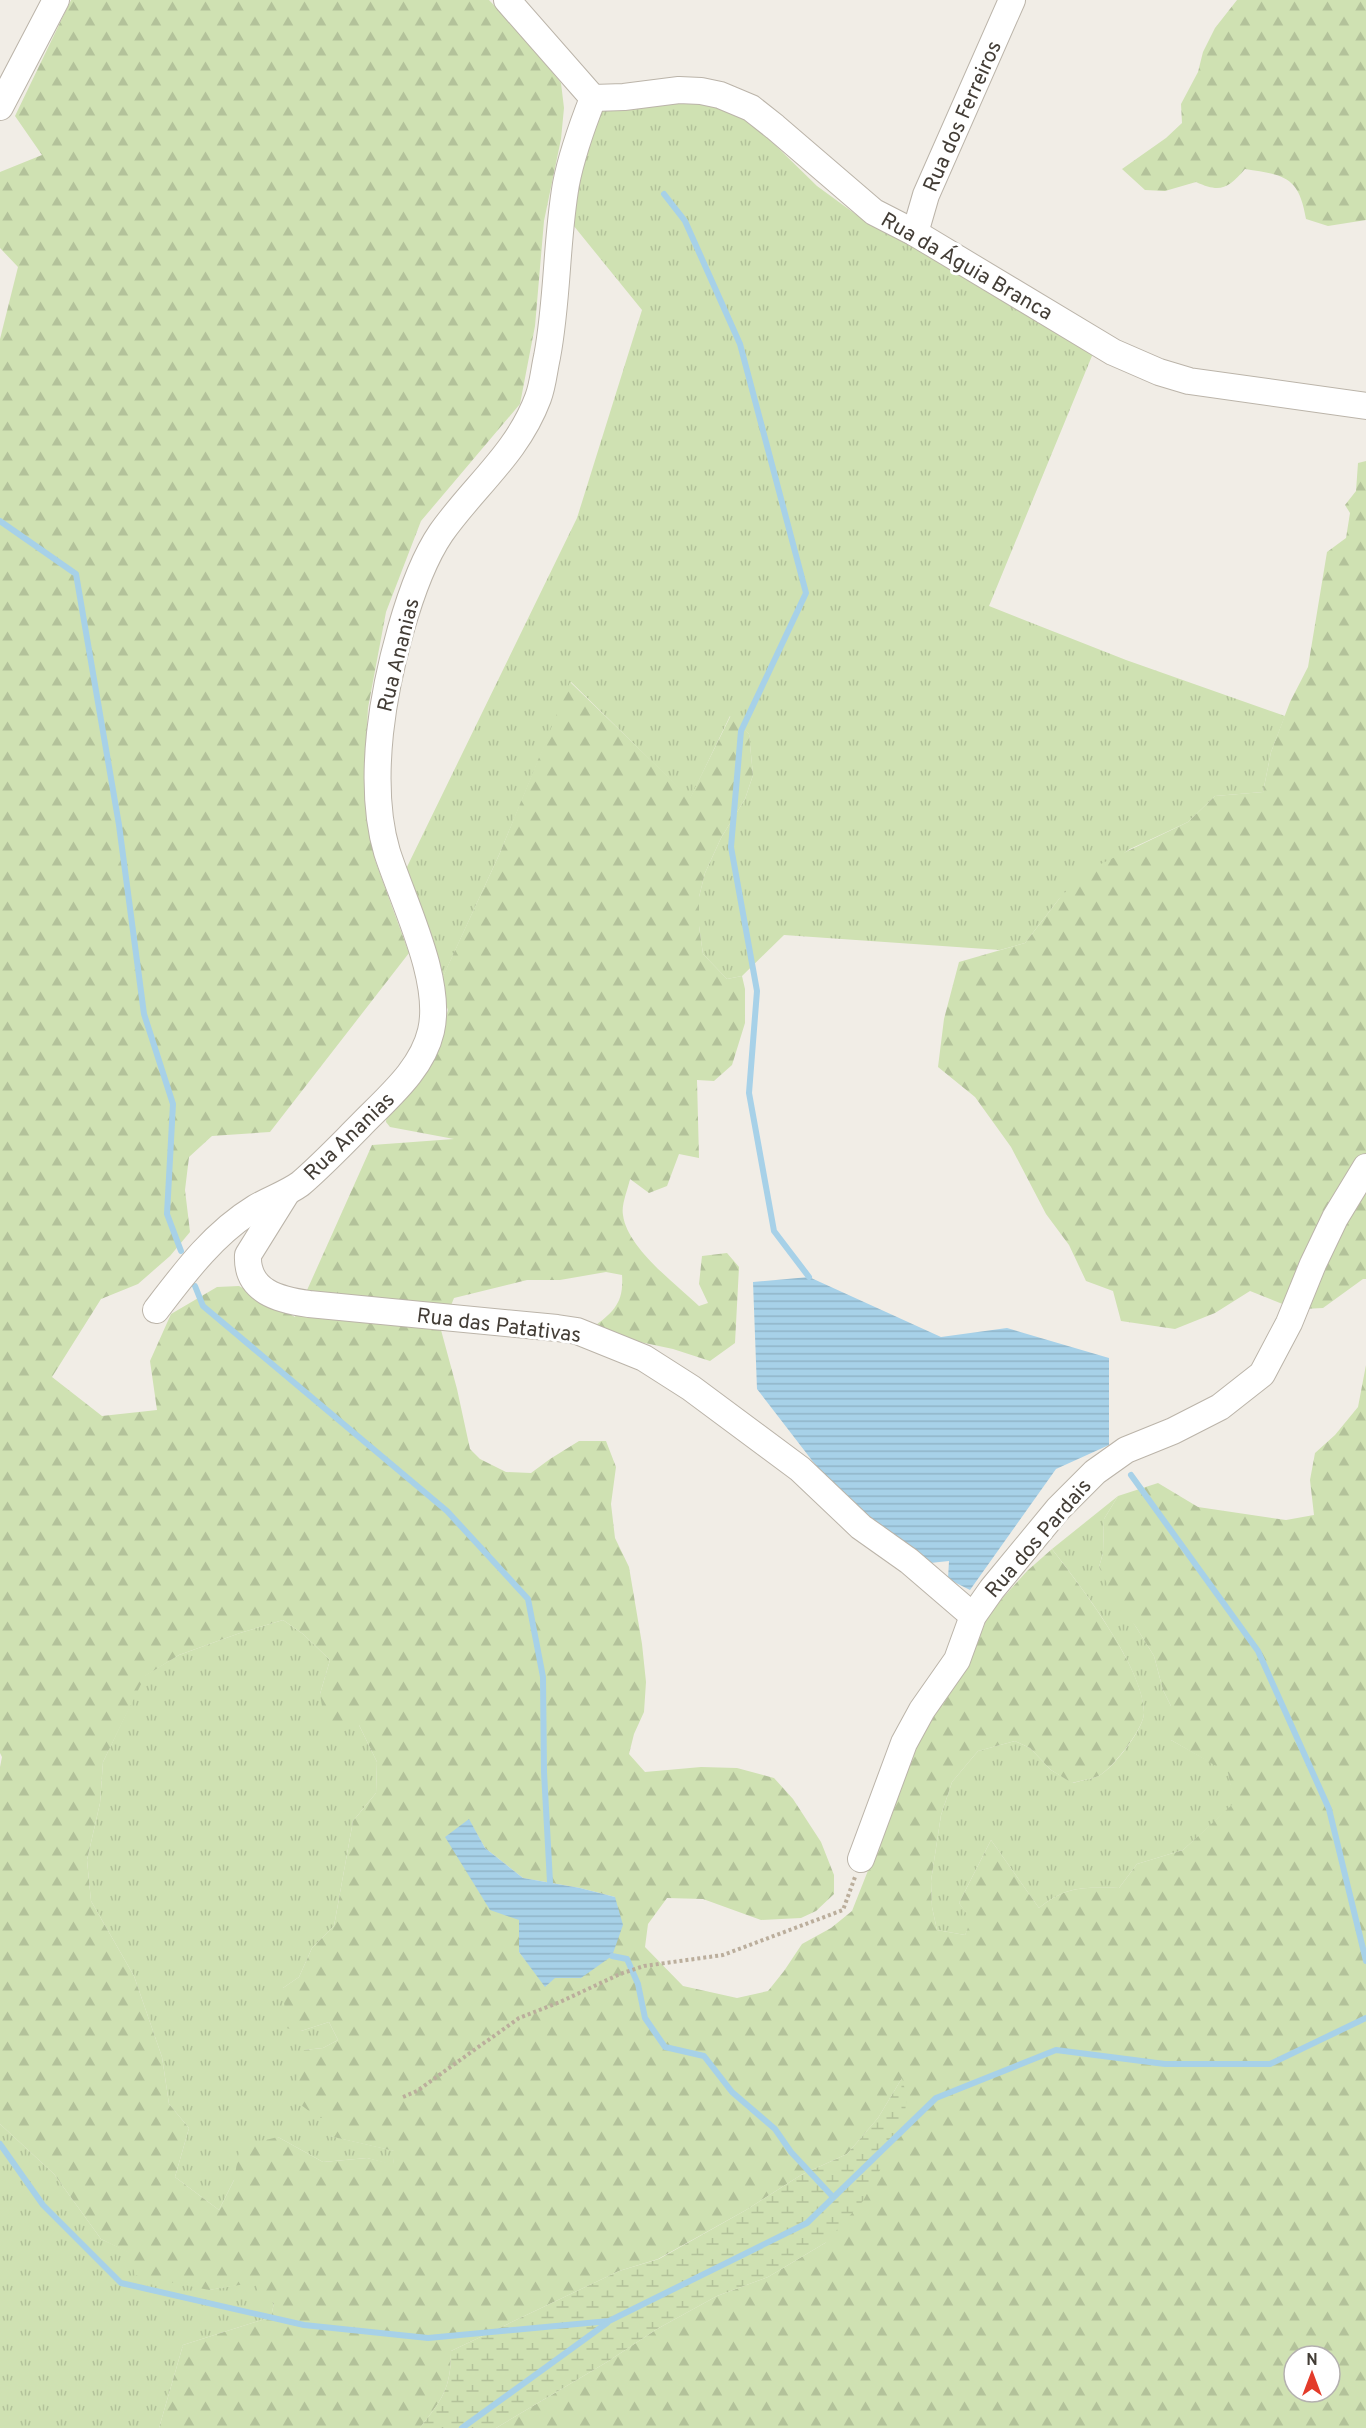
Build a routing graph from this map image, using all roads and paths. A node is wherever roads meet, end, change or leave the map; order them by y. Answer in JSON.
{"nodes":[{"id":1,"x":57,"y":0,"type":"edge"},
{"id":2,"x":507,"y":0,"type":"edge"},
{"id":3,"x":1012,"y":0,"type":"edge"},
{"id":4,"x":593,"y":98,"type":"junction"},
{"id":5,"x":0,"y":107,"type":"edge"},
{"id":6,"x":915,"y":233,"type":"junction"},
{"id":7,"x":1366,"y":406,"type":"edge"},
{"id":8,"x":1366,"y":1167,"type":"edge"},
{"id":9,"x":286,"y":1194,"type":"junction"},
{"id":10,"x":156,"y":1310,"type":"dead end"},
{"id":11,"x":973,"y":1616,"type":"junction"},
{"id":12,"x":861,"y":1859,"type":"joint"},
{"id":13,"x":403,"y":2097,"type":"dead end"}],
"edges":[{"from":1,"to":5,"type":"street"},
{"from":2,"to":4,"type":"street"},
{"from":3,"to":6,"type":"street","name":"Rua dos Ferreiros"},
{"from":4,"to":6,"type":"street","name":"Rua da Águia Branca"},
{"from":4,"to":9,"type":"street","name":"Rua Ananias"},
{"from":6,"to":7,"type":"street","name":"Rua da Águia Branca"},
{"from":8,"to":11,"type":"street","name":"Rua dos Pardais"},
{"from":9,"to":10,"type":"street","name":"Rua Ananias"},
{"from":9,"to":11,"type":"street","name":"Rua das Patativas"},
{"from":11,"to":12,"type":"street","name":"Rua dos Pardais"},
{"from":12,"to":13,"type":"path"}]}
